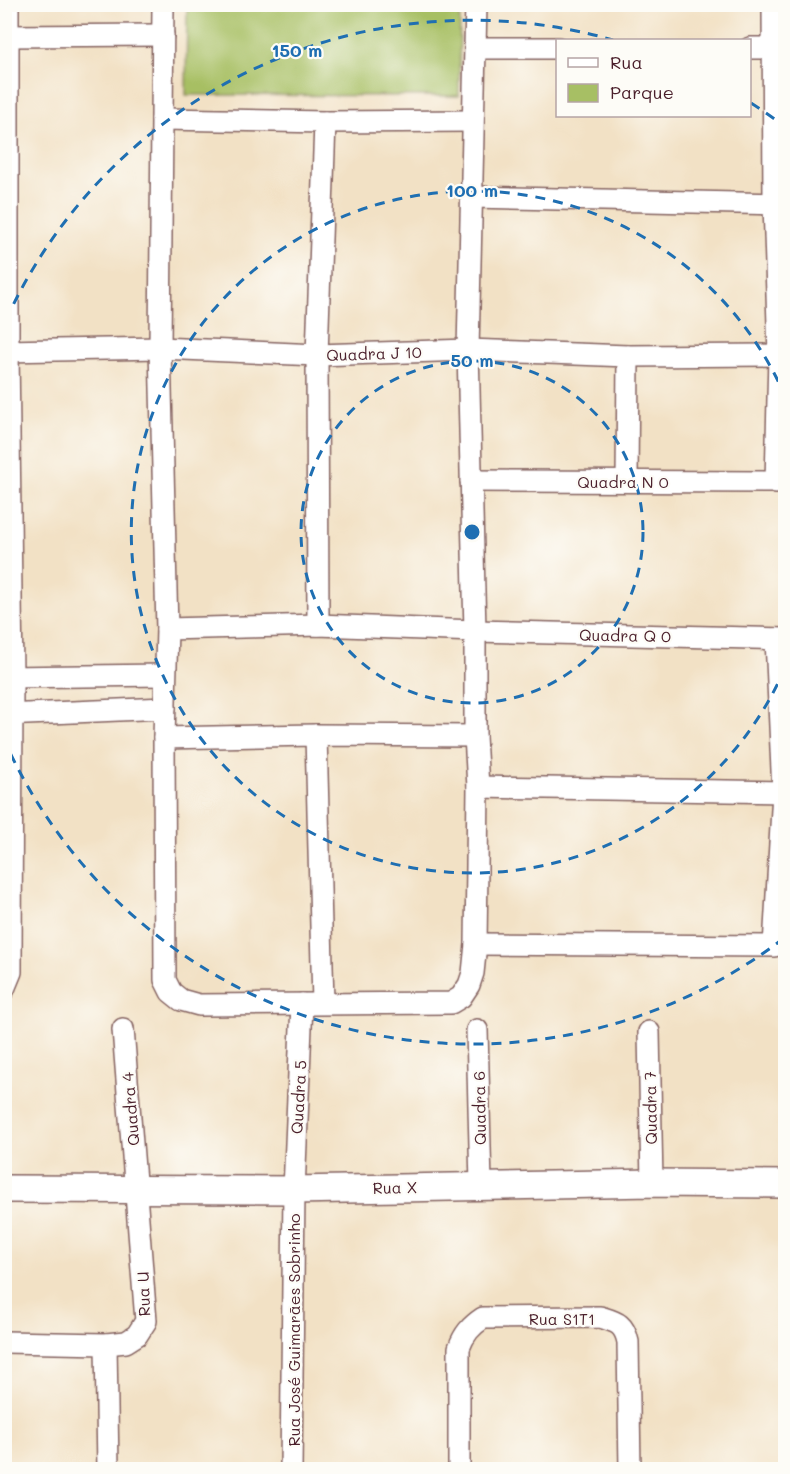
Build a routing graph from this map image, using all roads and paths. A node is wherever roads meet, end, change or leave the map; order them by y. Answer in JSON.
{"nodes":[{"id":1,"x":8,"y":4,"type":"edge"},
{"id":2,"x":163,"y":4,"type":"edge"},
{"id":3,"x":476,"y":4,"type":"edge"},
{"id":4,"x":773,"y":4,"type":"edge"},
{"id":5,"x":163,"y":35,"type":"junction"},
{"id":6,"x":6,"y":36,"type":"edge"},
{"id":7,"x":476,"y":48,"type":"junction"},
{"id":8,"x":556,"y":48,"type":"edge"},
{"id":9,"x":751,"y":48,"type":"edge"},
{"id":10,"x":780,"y":48,"type":"edge"},
{"id":11,"x":162,"y":119,"type":"junction"},
{"id":12,"x":472,"y":121,"type":"junction"},
{"id":13,"x":325,"y":122,"type":"junction"},
{"id":14,"x":471,"y":197,"type":"junction"},
{"id":15,"x":780,"y":204,"type":"edge"},
{"id":16,"x":160,"y":348,"type":"junction"},
{"id":17,"x":468,"y":350,"type":"junction"},
{"id":18,"x":6,"y":351,"type":"edge"},
{"id":19,"x":317,"y":355,"type":"junction"},
{"id":20,"x":782,"y":355,"type":"edge"},
{"id":21,"x":628,"y":356,"type":"junction"},
{"id":22,"x":627,"y":480,"type":"junction"},
{"id":23,"x":471,"y":481,"type":"junction"},
{"id":24,"x":781,"y":482,"type":"edge"},
{"id":25,"x":318,"y":625,"type":"junction"},
{"id":26,"x":167,"y":629,"type":"junction"},
{"id":27,"x":475,"y":631,"type":"junction"},
{"id":28,"x":781,"y":639,"type":"edge"},
{"id":29,"x":165,"y":675,"type":"junction"},
{"id":30,"x":8,"y":677,"type":"edge"},
{"id":31,"x":165,"y":708,"type":"junction"},
{"id":32,"x":8,"y":715,"type":"edge"},
{"id":33,"x":316,"y":735,"type":"junction"},
{"id":34,"x":475,"y":736,"type":"junction"},
{"id":35,"x":164,"y":738,"type":"junction"},
{"id":36,"x":478,"y":787,"type":"junction"},
{"id":37,"x":784,"y":792,"type":"edge"},
{"id":38,"x":476,"y":944,"type":"junction"},
{"id":39,"x":780,"y":946,"type":"edge"},
{"id":40,"x":8,"y":980,"type":"edge"},
{"id":41,"x":302,"y":1004,"type":"junction"},
{"id":42,"x":324,"y":1004,"type":"junction"},
{"id":43,"x":123,"y":1029,"type":"dead end"},
{"id":44,"x":477,"y":1030,"type":"dead end"},
{"id":45,"x":649,"y":1032,"type":"dead end"},
{"id":46,"x":652,"y":1183,"type":"junction"},
{"id":47,"x":786,"y":1184,"type":"edge"},
{"id":48,"x":481,"y":1185,"type":"junction"},
{"id":49,"x":4,"y":1189,"type":"edge"},
{"id":50,"x":136,"y":1189,"type":"junction"},
{"id":51,"x":294,"y":1190,"type":"junction"},
{"id":52,"x":4,"y":1342,"type":"edge"},
{"id":53,"x":106,"y":1344,"type":"junction"},
{"id":54,"x":108,"y":1470,"type":"edge"},
{"id":55,"x":291,"y":1470,"type":"edge"},
{"id":56,"x":459,"y":1470,"type":"edge"},
{"id":57,"x":630,"y":1470,"type":"edge"}],
"edges":[{"from":1,"to":6,"type":"street"},
{"from":2,"to":5,"type":"street"},
{"from":3,"to":7,"type":"street"},
{"from":4,"to":10,"type":"street"},
{"from":5,"to":6,"type":"street"},
{"from":5,"to":11,"type":"street"},
{"from":6,"to":18,"type":"street"},
{"from":7,"to":8,"type":"street"},
{"from":7,"to":12,"type":"street"},
{"from":9,"to":10,"type":"street"},
{"from":10,"to":15,"type":"street"},
{"from":11,"to":13,"type":"street"},
{"from":11,"to":16,"type":"street"},
{"from":12,"to":13,"type":"street"},
{"from":12,"to":14,"type":"street"},
{"from":13,"to":19,"type":"street"},
{"from":14,"to":15,"type":"street"},
{"from":14,"to":17,"type":"street"},
{"from":15,"to":20,"type":"street"},
{"from":16,"to":18,"type":"street","name":"Quadra J 10"},
{"from":16,"to":19,"type":"street","name":"Quadra J 10"},
{"from":16,"to":26,"type":"street"},
{"from":17,"to":19,"type":"street","name":"Quadra J 10"},
{"from":17,"to":21,"type":"street","name":"Quadra J 10"},
{"from":17,"to":23,"type":"street"},
{"from":18,"to":30,"type":"street"},
{"from":19,"to":25,"type":"street"},
{"from":20,"to":21,"type":"street","name":"Quadra J 10"},
{"from":20,"to":24,"type":"street"},
{"from":21,"to":22,"type":"street"},
{"from":22,"to":23,"type":"street","name":"Quadra N 0"},
{"from":22,"to":24,"type":"street","name":"Quadra N 0"},
{"from":23,"to":27,"type":"street"},
{"from":25,"to":26,"type":"street","name":"Quadra Q 0"},
{"from":25,"to":27,"type":"street","name":"Quadra Q 0"},
{"from":26,"to":29,"type":"street"},
{"from":27,"to":28,"type":"street","name":"Quadra Q 0"},
{"from":27,"to":34,"type":"street"},
{"from":28,"to":37,"type":"street"},
{"from":29,"to":30,"type":"street"},
{"from":29,"to":31,"type":"street"},
{"from":30,"to":32,"type":"street"},
{"from":31,"to":32,"type":"street"},
{"from":31,"to":35,"type":"street"},
{"from":32,"to":40,"type":"street"},
{"from":33,"to":34,"type":"street"},
{"from":33,"to":35,"type":"street"},
{"from":33,"to":42,"type":"street"},
{"from":34,"to":36,"type":"street"},
{"from":35,"to":41,"type":"street"},
{"from":36,"to":37,"type":"street"},
{"from":36,"to":38,"type":"street"},
{"from":37,"to":39,"type":"street"},
{"from":38,"to":39,"type":"street"},
{"from":38,"to":42,"type":"street"},
{"from":41,"to":42,"type":"street"},
{"from":41,"to":51,"type":"street","name":"Quadra 5"},
{"from":43,"to":50,"type":"street","name":"Quadra 4"},
{"from":44,"to":48,"type":"street","name":"Quadra 6"},
{"from":45,"to":46,"type":"street","name":"Quadra 7"},
{"from":46,"to":47,"type":"street","name":"Rua X"},
{"from":46,"to":48,"type":"street","name":"Rua X"},
{"from":48,"to":51,"type":"street","name":"Rua X"},
{"from":49,"to":50,"type":"street","name":"Rua X"},
{"from":50,"to":51,"type":"street","name":"Rua X"},
{"from":50,"to":53,"type":"street","name":"Rua U"},
{"from":51,"to":55,"type":"street","name":"Rua José Guimarães Sobrinho"},
{"from":52,"to":53,"type":"street","name":"Rua U"},
{"from":53,"to":54,"type":"street"},
{"from":56,"to":57,"type":"street","name":"Rua S1T1"}]}
